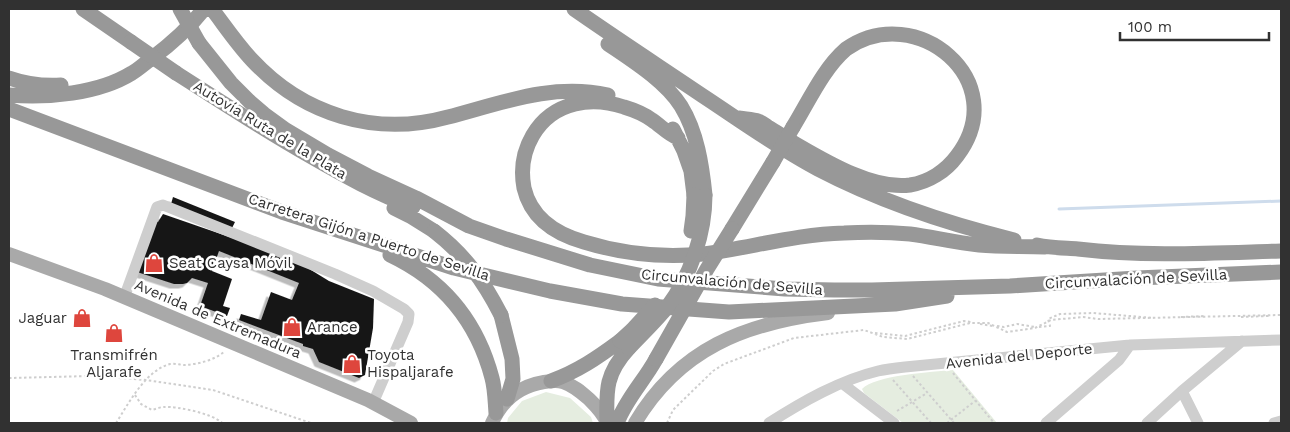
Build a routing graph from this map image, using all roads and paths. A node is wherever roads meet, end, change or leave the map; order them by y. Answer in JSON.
{"nodes":[{"id":1,"x":83,"y":9,"type":"edge"},
{"id":2,"x":180,"y":9,"type":"edge"},
{"id":3,"x":204,"y":9,"type":"edge"},
{"id":4,"x":212,"y":9,"type":"edge"},
{"id":5,"x":578,"y":11,"type":"edge"},
{"id":6,"x":144,"y":63,"type":"junction"},
{"id":7,"x":9,"y":78,"type":"edge"},
{"id":8,"x":9,"y":95,"type":"edge"},
{"id":9,"x":9,"y":109,"type":"edge"},
{"id":10,"x":735,"y":118,"type":"junction"},
{"id":11,"x":678,"y":138,"type":"junction"},
{"id":12,"x":354,"y":181,"type":"junction"},
{"id":13,"x":282,"y":212,"type":"junction"},
{"id":14,"x":469,"y":226,"type":"junction"},
{"id":15,"x":1045,"y":247,"type":"junction"},
{"id":16,"x":1281,"y":250,"type":"edge"},
{"id":17,"x":9,"y":254,"type":"edge"},
{"id":18,"x":1281,"y":272,"type":"edge"},
{"id":19,"x":1010,"y":286,"type":"junction"},
{"id":20,"x":124,"y":298,"type":"junction"},
{"id":21,"x":895,"y":304,"type":"junction"},
{"id":22,"x":1281,"y":315,"type":"edge"},
{"id":23,"x":870,"y":331,"type":"junction"},
{"id":24,"x":1281,"y":340,"type":"edge"},
{"id":25,"x":1242,"y":341,"type":"junction"},
{"id":26,"x":232,"y":343,"type":"junction"},
{"id":27,"x":624,"y":345,"type":"junction"},
{"id":28,"x":1130,"y":345,"type":"junction"},
{"id":29,"x":945,"y":364,"type":"junction"},
{"id":30,"x":905,"y":368,"type":"junction"},
{"id":31,"x":884,"y":370,"type":"junction"},
{"id":32,"x":9,"y":378,"type":"edge"},
{"id":33,"x":146,"y":380,"type":"junction"},
{"id":34,"x":550,"y":381,"type":"junction"},
{"id":35,"x":843,"y":384,"type":"junction"},
{"id":36,"x":1182,"y":391,"type":"junction"},
{"id":37,"x":928,"y":393,"type":"junction"},
{"id":38,"x":135,"y":395,"type":"junction"},
{"id":39,"x":507,"y":399,"type":"junction"},
{"id":40,"x":976,"y":401,"type":"junction"},
{"id":41,"x":374,"y":402,"type":"junction"},
{"id":42,"x":912,"y":402,"type":"junction"},
{"id":43,"x":494,"y":418,"type":"edge"},
{"id":44,"x":785,"y":420,"type":"edge"},
{"id":45,"x":890,"y":420,"type":"edge"},
{"id":46,"x":951,"y":420,"type":"junction"},
{"id":47,"x":1281,"y":421,"type":"edge"},
{"id":48,"x":116,"y":423,"type":"edge"},
{"id":49,"x":222,"y":423,"type":"edge"},
{"id":50,"x":311,"y":423,"type":"edge"},
{"id":51,"x":411,"y":423,"type":"edge"},
{"id":52,"x":610,"y":423,"type":"edge"},
{"id":53,"x":635,"y":423,"type":"edge"},
{"id":54,"x":667,"y":423,"type":"edge"},
{"id":55,"x":769,"y":423,"type":"edge"},
{"id":56,"x":931,"y":423,"type":"edge"},
{"id":57,"x":948,"y":423,"type":"edge"},
{"id":58,"x":954,"y":423,"type":"edge"},
{"id":59,"x":994,"y":423,"type":"edge"},
{"id":60,"x":1046,"y":423,"type":"edge"},
{"id":61,"x":1147,"y":423,"type":"edge"},
{"id":62,"x":1198,"y":423,"type":"edge"},
{"id":63,"x":1274,"y":423,"type":"edge"}],
"edges":[{"from":1,"to":12,"type":"highway","name":"Autovía Ruta de la Plata","bridge":true},
{"from":2,"to":14,"type":"highway","name":"Circunvalación de Sevilla","bridge":true},
{"from":3,"to":6,"type":"highway"},
{"from":4,"to":11,"type":"highway"},
{"from":5,"to":10,"type":"highway","name":"Circunvalación de Sevilla"},
{"from":5,"to":27,"type":"highway","bridge":true},
{"from":6,"to":7,"type":"highway"},
{"from":6,"to":8,"type":"highway"},
{"from":9,"to":13,"type":"highway","name":"Carretera Gijón a Puerto de Sevilla"},
{"from":10,"to":15,"type":"highway","name":"Circunvalación de Sevilla"},
{"from":10,"to":52,"type":"highway","bridge":true},
{"from":11,"to":15,"type":"highway"},
{"from":11,"to":27,"type":"highway","bridge":true},
{"from":12,"to":14,"type":"highway","name":"Autovía Ruta de la Plata"},
{"from":12,"to":39,"type":"highway","bridge":true},
{"from":13,"to":21,"type":"highway","name":"Carretera Gijón a Puerto de Sevilla"},
{"from":13,"to":43,"type":"highway"},
{"from":14,"to":19,"type":"highway","name":"Circunvalación de Sevilla"},
{"from":15,"to":16,"type":"highway","name":"Circunvalación de Sevilla"},
{"from":17,"to":20,"type":"main road","name":"Avenida de Extremadura"},
{"from":18,"to":19,"type":"highway","name":"Circunvalación de Sevilla"},
{"from":19,"to":21,"type":"highway","name":"Carretera Gijón a Puerto de Sevilla"},
{"from":20,"to":26,"type":"main road","name":"Avenida de Extremadura"},
{"from":20,"to":41,"type":"street"},
{"from":21,"to":53,"type":"main road"},
{"from":22,"to":23,"type":"path"},
{"from":22,"to":23,"type":"path"},
{"from":23,"to":54,"type":"path"},
{"from":24,"to":25,"type":"street","name":"Avenida del Deporte"},
{"from":25,"to":28,"type":"street","name":"Avenida del Deporte"},
{"from":25,"to":36,"type":"street"},
{"from":26,"to":33,"type":"path"},
{"from":26,"to":41,"type":"main road","name":"Avenida de Extremadura"},
{"from":27,"to":34,"type":"highway"},
{"from":27,"to":52,"type":"highway"},
{"from":28,"to":29,"type":"street","name":"Avenida del Deporte"},
{"from":28,"to":60,"type":"street"},
{"from":29,"to":30,"type":"street","name":"Avenida del Deporte"},
{"from":29,"to":40,"type":"path"},
{"from":30,"to":31,"type":"street","name":"Avenida del Deporte"},
{"from":30,"to":37,"type":"path"},
{"from":31,"to":35,"type":"street","name":"Avenida del Deporte"},
{"from":31,"to":42,"type":"path"},
{"from":32,"to":33,"type":"path"},
{"from":33,"to":38,"type":"path"},
{"from":33,"to":50,"type":"path"},
{"from":34,"to":39,"type":"main road"},
{"from":34,"to":52,"type":"main road"},
{"from":35,"to":44,"type":"street","name":"Avenida del Deporte"},
{"from":35,"to":45,"type":"street"},
{"from":36,"to":61,"type":"street"},
{"from":36,"to":62,"type":"street"},
{"from":37,"to":42,"type":"path"},
{"from":37,"to":46,"type":"path"},
{"from":38,"to":48,"type":"path"},
{"from":38,"to":49,"type":"path"},
{"from":39,"to":43,"type":"main road"},
{"from":40,"to":46,"type":"path"},
{"from":40,"to":59,"type":"path"},
{"from":41,"to":51,"type":"main road","name":"Avenida de Extremadura"},
{"from":42,"to":45,"type":"path"},
{"from":42,"to":56,"type":"path"},
{"from":44,"to":55,"type":"street","name":"Avenida del Deporte"},
{"from":46,"to":57,"type":"path"},
{"from":46,"to":58,"type":"path"},
{"from":47,"to":63,"type":"street"}]}
